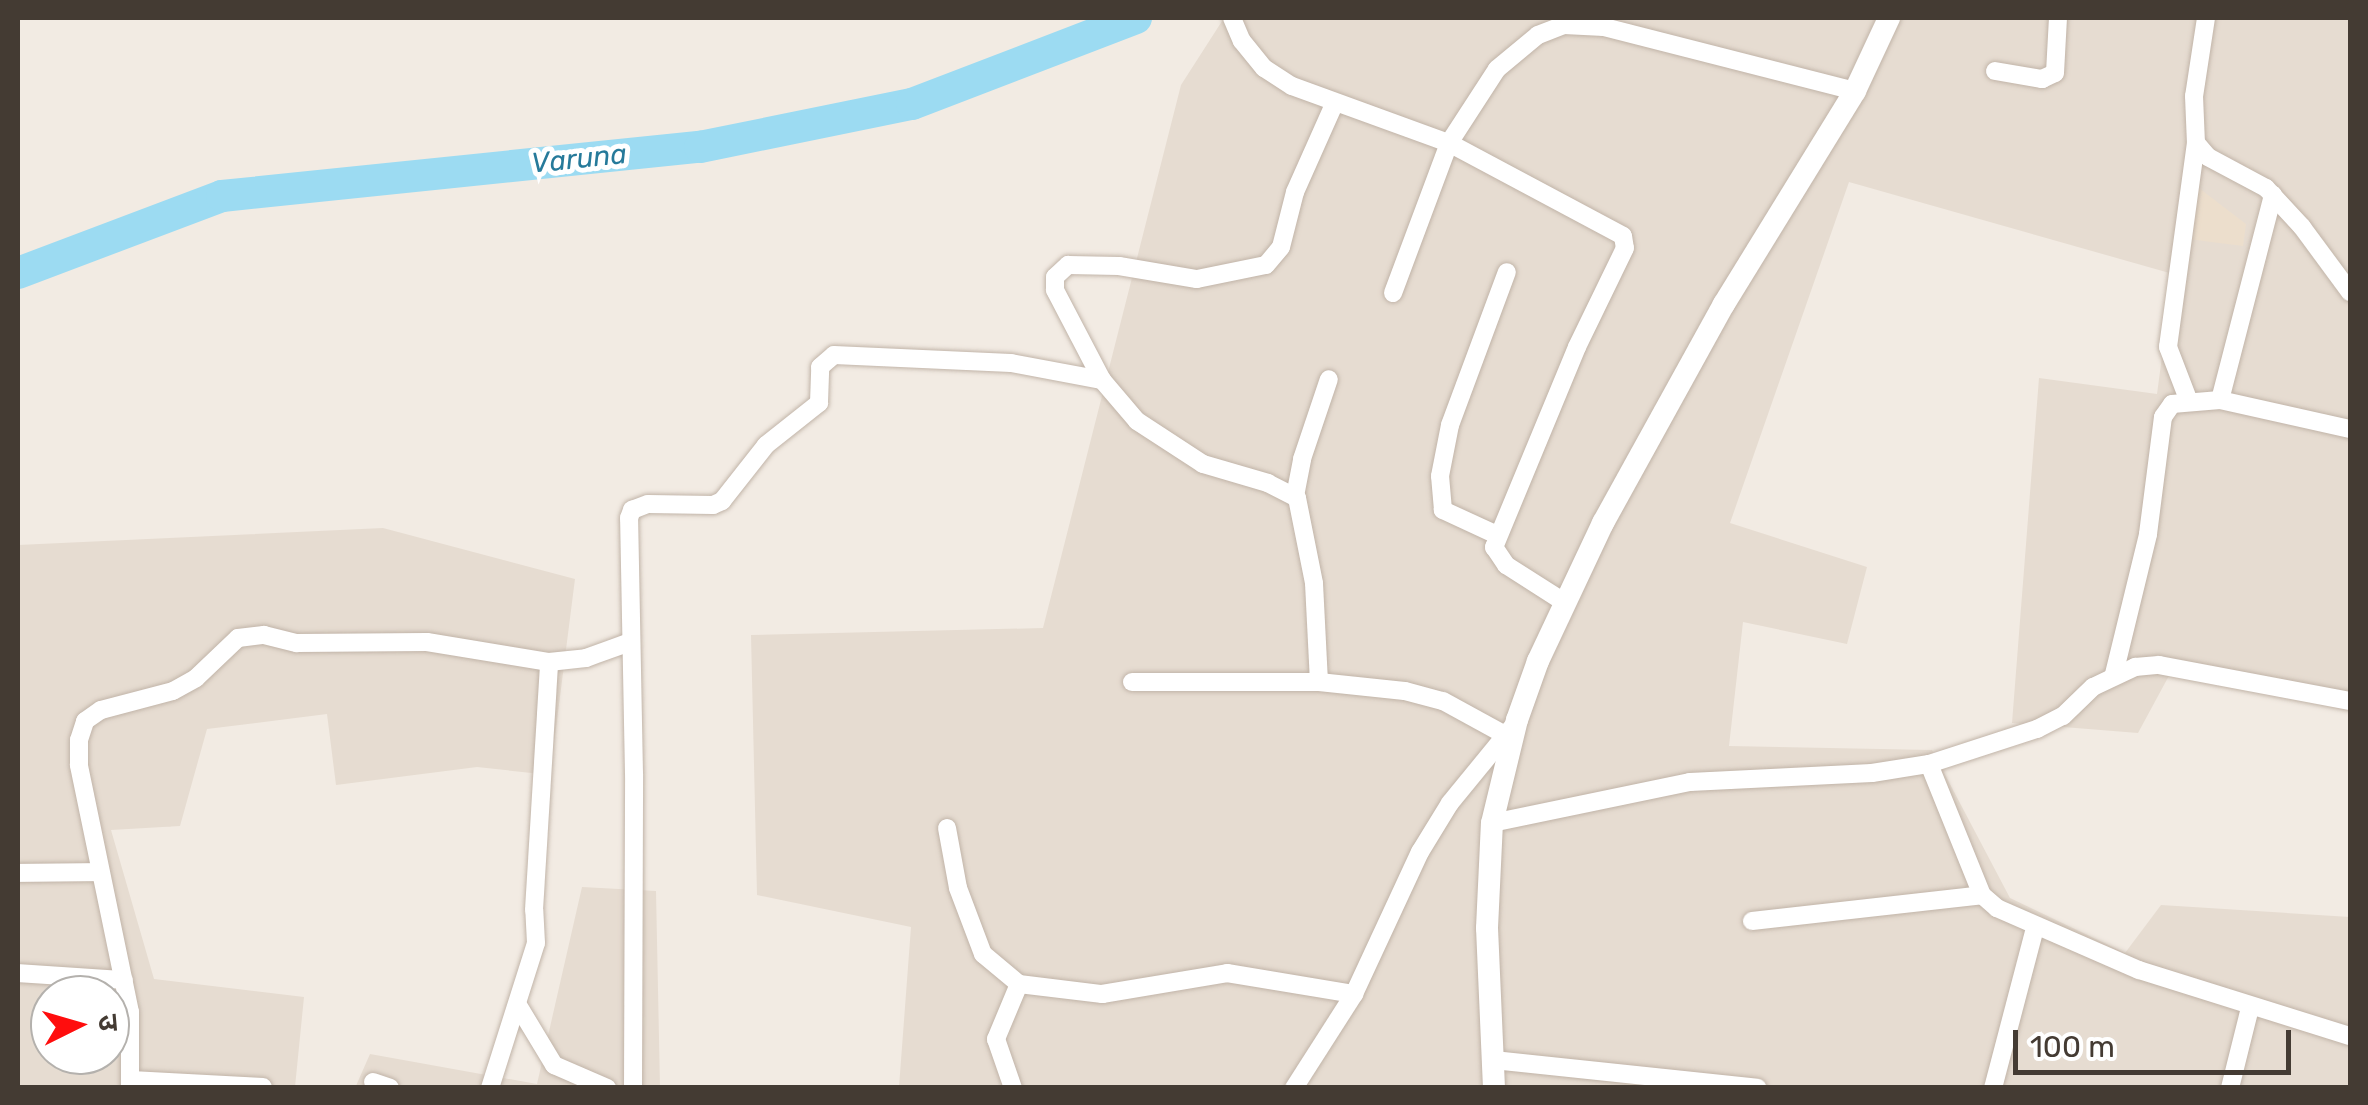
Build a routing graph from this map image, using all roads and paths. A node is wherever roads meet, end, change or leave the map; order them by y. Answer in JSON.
{"nodes":[{"id":1,"x":1232,"y":18,"type":"edge"},
{"id":2,"x":1890,"y":18,"type":"edge"},
{"id":3,"x":2058,"y":18,"type":"edge"},
{"id":4,"x":2206,"y":18,"type":"edge"},
{"id":5,"x":1559,"y":21,"type":"edge"},
{"id":6,"x":1995,"y":71,"type":"dead end"},
{"id":7,"x":1855,"y":91,"type":"junction"},
{"id":8,"x":1336,"y":102,"type":"junction"},
{"id":9,"x":2196,"y":143,"type":"junction"},
{"id":10,"x":1450,"y":144,"type":"junction"},
{"id":11,"x":2272,"y":195,"type":"junction"},
{"id":12,"x":1507,"y":272,"type":"dead end"},
{"id":13,"x":2350,"y":292,"type":"edge"},
{"id":14,"x":1394,"y":293,"type":"dead end"},
{"id":15,"x":1329,"y":379,"type":"dead end"},
{"id":16,"x":1102,"y":380,"type":"junction"},
{"id":17,"x":2188,"y":399,"type":"junction"},
{"id":18,"x":2220,"y":400,"type":"junction"},
{"id":19,"x":2350,"y":429,"type":"edge"},
{"id":20,"x":1295,"y":496,"type":"junction"},
{"id":21,"x":1497,"y":536,"type":"junction"},
{"id":22,"x":1564,"y":602,"type":"junction"},
{"id":23,"x":630,"y":642,"type":"junction"},
{"id":24,"x":550,"y":662,"type":"junction"},
{"id":25,"x":2114,"y":674,"type":"junction"},
{"id":26,"x":1132,"y":682,"type":"dead end"},
{"id":27,"x":1319,"y":682,"type":"junction"},
{"id":28,"x":2350,"y":701,"type":"edge"},
{"id":29,"x":1511,"y":727,"type":"junction"},
{"id":30,"x":1929,"y":764,"type":"junction"},
{"id":31,"x":1492,"y":823,"type":"junction"},
{"id":32,"x":947,"y":828,"type":"dead end"},
{"id":33,"x":98,"y":872,"type":"junction"},
{"id":34,"x":18,"y":873,"type":"edge"},
{"id":35,"x":1982,"y":894,"type":"junction"},
{"id":36,"x":1752,"y":921,"type":"dead end"},
{"id":37,"x":2035,"y":928,"type":"junction"},
{"id":38,"x":18,"y":973,"type":"edge"},
{"id":39,"x":48,"y":975,"type":"edge"},
{"id":40,"x":123,"y":975,"type":"edge"},
{"id":41,"x":1019,"y":984,"type":"junction"},
{"id":42,"x":1354,"y":994,"type":"junction"},
{"id":43,"x":519,"y":1007,"type":"junction"},
{"id":44,"x":2250,"y":1008,"type":"junction"},
{"id":45,"x":2350,"y":1036,"type":"edge"},
{"id":46,"x":1493,"y":1060,"type":"junction"},
{"id":47,"x":130,"y":1084,"type":"edge"},
{"id":48,"x":263,"y":1087,"type":"edge"},
{"id":49,"x":490,"y":1088,"type":"edge"},
{"id":50,"x":607,"y":1088,"type":"edge"},
{"id":51,"x":633,"y":1088,"type":"edge"},
{"id":52,"x":1013,"y":1088,"type":"edge"},
{"id":53,"x":1294,"y":1088,"type":"edge"},
{"id":54,"x":1494,"y":1088,"type":"edge"},
{"id":55,"x":1758,"y":1088,"type":"edge"},
{"id":56,"x":1993,"y":1088,"type":"edge"},
{"id":57,"x":2230,"y":1088,"type":"edge"}],
"edges":[{"from":1,"to":8,"type":"street"},
{"from":2,"to":7,"type":"street"},
{"from":3,"to":6,"type":"street"},
{"from":4,"to":9,"type":"street"},
{"from":5,"to":7,"type":"street"},
{"from":5,"to":10,"type":"street"},
{"from":7,"to":22,"type":"street"},
{"from":8,"to":10,"type":"street"},
{"from":8,"to":16,"type":"street"},
{"from":9,"to":11,"type":"street"},
{"from":9,"to":17,"type":"street"},
{"from":10,"to":14,"type":"street"},
{"from":10,"to":21,"type":"street"},
{"from":11,"to":13,"type":"street"},
{"from":11,"to":18,"type":"street"},
{"from":12,"to":21,"type":"street"},
{"from":15,"to":20,"type":"street"},
{"from":16,"to":20,"type":"street"},
{"from":16,"to":23,"type":"street"},
{"from":17,"to":18,"type":"street"},
{"from":17,"to":25,"type":"street"},
{"from":18,"to":19,"type":"street"},
{"from":20,"to":27,"type":"street"},
{"from":21,"to":22,"type":"street"},
{"from":22,"to":29,"type":"street"},
{"from":23,"to":24,"type":"street"},
{"from":23,"to":51,"type":"street"},
{"from":24,"to":33,"type":"street"},
{"from":24,"to":43,"type":"street"},
{"from":25,"to":28,"type":"street"},
{"from":25,"to":30,"type":"street"},
{"from":26,"to":27,"type":"street"},
{"from":27,"to":29,"type":"street"},
{"from":29,"to":31,"type":"street"},
{"from":29,"to":42,"type":"street"},
{"from":30,"to":31,"type":"street"},
{"from":30,"to":35,"type":"street"},
{"from":31,"to":46,"type":"street"},
{"from":32,"to":41,"type":"street"},
{"from":33,"to":34,"type":"street"},
{"from":33,"to":40,"type":"street"},
{"from":35,"to":36,"type":"street"},
{"from":35,"to":37,"type":"street"},
{"from":37,"to":44,"type":"street"},
{"from":37,"to":56,"type":"street"},
{"from":38,"to":39,"type":"street"},
{"from":41,"to":42,"type":"street"},
{"from":41,"to":52,"type":"street"},
{"from":42,"to":53,"type":"street"},
{"from":43,"to":49,"type":"street"},
{"from":43,"to":50,"type":"street"},
{"from":44,"to":45,"type":"street"},
{"from":44,"to":57,"type":"street"},
{"from":46,"to":54,"type":"street"},
{"from":46,"to":55,"type":"street"},
{"from":47,"to":48,"type":"street"}]}
